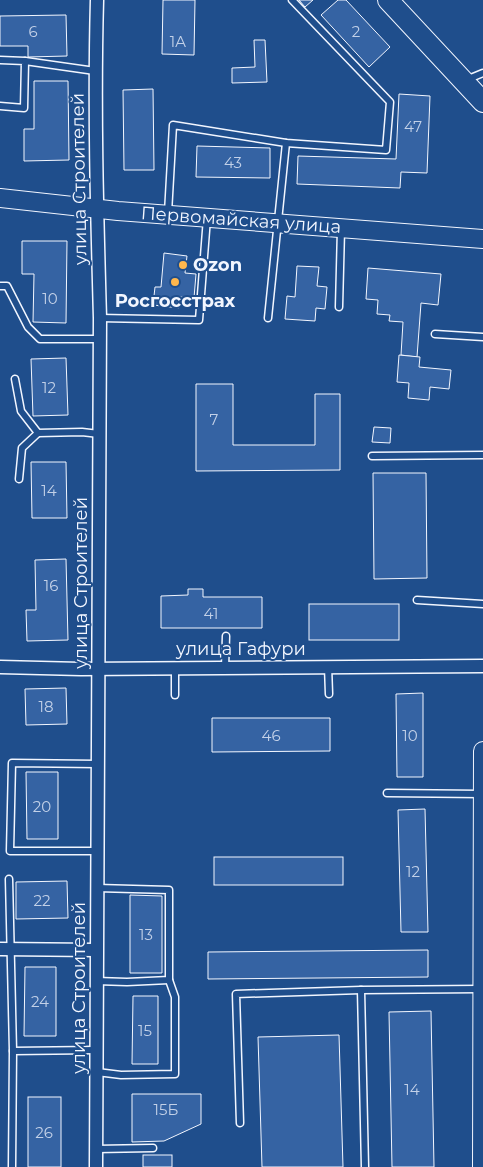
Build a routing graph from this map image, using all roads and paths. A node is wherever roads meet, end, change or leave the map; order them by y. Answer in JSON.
{"nodes":[{"id":1,"x":97,"y":0,"type":"edge"},
{"id":2,"x":292,"y":0,"type":"edge"},
{"id":3,"x":388,"y":0,"type":"edge"},
{"id":4,"x":0,"y":60,"type":"edge"},
{"id":5,"x":26,"y":60,"type":"junction"},
{"id":6,"x":95,"y":71,"type":"junction"},
{"id":7,"x":483,"y":73,"type":"edge"},
{"id":8,"x":463,"y":80,"type":"junction"},
{"id":9,"x":483,"y":102,"type":"edge"},
{"id":10,"x":0,"y":106,"type":"edge"},
{"id":11,"x":286,"y":143,"type":"junction"},
{"id":12,"x":0,"y":198,"type":"edge"},
{"id":13,"x":97,"y":208,"type":"junction"},
{"id":14,"x":168,"y":214,"type":"junction"},
{"id":15,"x":207,"y":217,"type":"junction"},
{"id":16,"x":277,"y":223,"type":"junction"},
{"id":17,"x":341,"y":228,"type":"junction"},
{"id":18,"x":483,"y":239,"type":"edge"},
{"id":19,"x":0,"y":286,"type":"edge"},
{"id":20,"x":339,"y":308,"type":"dead end"},
{"id":21,"x":100,"y":318,"type":"junction"},
{"id":22,"x":268,"y":318,"type":"dead end"},
{"id":23,"x":435,"y":334,"type":"dead end"},
{"id":24,"x":483,"y":337,"type":"edge"},
{"id":25,"x":100,"y":339,"type":"junction"},
{"id":26,"x":15,"y":379,"type":"dead end"},
{"id":27,"x":38,"y":433,"type":"junction"},
{"id":28,"x":99,"y":434,"type":"junction"},
{"id":29,"x":483,"y":455,"type":"edge"},
{"id":30,"x":372,"y":456,"type":"dead end"},
{"id":31,"x":19,"y":479,"type":"dead end"},
{"id":32,"x":417,"y":600,"type":"dead end"},
{"id":33,"x":483,"y":604,"type":"edge"},
{"id":34,"x":226,"y":636,"type":"dead end"},
{"id":35,"x":328,"y":666,"type":"junction"},
{"id":36,"x":483,"y":666,"type":"edge"},
{"id":37,"x":0,"y":667,"type":"edge"},
{"id":38,"x":175,"y":667,"type":"junction"},
{"id":39,"x":225,"y":667,"type":"junction"},
{"id":40,"x":98,"y":668,"type":"junction"},
{"id":41,"x":329,"y":694,"type":"dead end"},
{"id":42,"x":175,"y":695,"type":"dead end"},
{"id":43,"x":483,"y":751,"type":"edge"},
{"id":44,"x":98,"y":764,"type":"junction"},
{"id":45,"x":387,"y":792,"type":"dead end"},
{"id":46,"x":483,"y":792,"type":"edge"},
{"id":47,"x":98,"y":851,"type":"junction"},
{"id":48,"x":9,"y":879,"type":"dead end"},
{"id":49,"x":97,"y":888,"type":"junction"},
{"id":50,"x":5,"y":949,"type":"edge"},
{"id":51,"x":96,"y":950,"type":"junction"},
{"id":52,"x":169,"y":980,"type":"junction"},
{"id":53,"x":96,"y":981,"type":"junction"},
{"id":54,"x":482,"y":989,"type":"edge"},
{"id":55,"x":361,"y":990,"type":"junction"},
{"id":56,"x":96,"y":1050,"type":"junction"},
{"id":57,"x":13,"y":1051,"type":"junction"},
{"id":58,"x":96,"y":1072,"type":"junction"},
{"id":59,"x":240,"y":1123,"type":"dead end"},
{"id":60,"x":153,"y":1148,"type":"dead end"},
{"id":61,"x":96,"y":1149,"type":"junction"},
{"id":62,"x":12,"y":1167,"type":"edge"},
{"id":63,"x":96,"y":1167,"type":"edge"},
{"id":64,"x":365,"y":1167,"type":"edge"},
{"id":65,"x":482,"y":1167,"type":"edge"}],
"edges":[{"from":1,"to":6,"type":"street","name":"улица Строителей"},
{"from":2,"to":11,"type":"lane"},
{"from":3,"to":8,"type":"main road"},
{"from":4,"to":5,"type":"lane"},
{"from":5,"to":6,"type":"lane"},
{"from":5,"to":10,"type":"lane"},
{"from":6,"to":13,"type":"street","name":"улица Строителей"},
{"from":7,"to":8,"type":"lane"},
{"from":8,"to":9,"type":"main road"},
{"from":11,"to":14,"type":"lane"},
{"from":11,"to":16,"type":"lane"},
{"from":12,"to":13,"type":"street","name":"Первомайская улица"},
{"from":13,"to":14,"type":"street","name":"Первомайская улица"},
{"from":13,"to":21,"type":"street","name":"улица Строителей"},
{"from":14,"to":15,"type":"street","name":"Первомайская улица"},
{"from":15,"to":16,"type":"street","name":"Первомайская улица"},
{"from":15,"to":21,"type":"lane"},
{"from":16,"to":17,"type":"street","name":"Первомайская улица"},
{"from":16,"to":22,"type":"lane"},
{"from":17,"to":18,"type":"street","name":"Первомайская улица"},
{"from":17,"to":20,"type":"lane"},
{"from":19,"to":25,"type":"lane"},
{"from":21,"to":25,"type":"street","name":"улица Строителей"},
{"from":23,"to":24,"type":"lane"},
{"from":25,"to":28,"type":"street","name":"улица Строителей"},
{"from":26,"to":27,"type":"lane"},
{"from":27,"to":28,"type":"lane"},
{"from":27,"to":31,"type":"lane"},
{"from":28,"to":40,"type":"street","name":"улица Строителей"},
{"from":29,"to":30,"type":"lane"},
{"from":32,"to":33,"type":"lane"},
{"from":34,"to":39,"type":"lane"},
{"from":35,"to":36,"type":"street","name":"улица Гафури"},
{"from":35,"to":39,"type":"street","name":"улица Гафури"},
{"from":35,"to":41,"type":"lane"},
{"from":37,"to":40,"type":"street","name":"улица Гафури"},
{"from":38,"to":39,"type":"street","name":"улица Гафури"},
{"from":38,"to":40,"type":"street","name":"улица Гафури"},
{"from":38,"to":42,"type":"lane"},
{"from":40,"to":44,"type":"street","name":"улица Строителей"},
{"from":43,"to":46,"type":"street"},
{"from":44,"to":47,"type":"street","name":"улица Строителей"},
{"from":44,"to":47,"type":"lane"},
{"from":45,"to":46,"type":"lane"},
{"from":46,"to":54,"type":"street"},
{"from":47,"to":49,"type":"street","name":"улица Строителей"},
{"from":48,"to":50,"type":"lane"},
{"from":49,"to":51,"type":"street","name":"улица Строителей"},
{"from":49,"to":52,"type":"lane"},
{"from":50,"to":51,"type":"street"},
{"from":50,"to":57,"type":"lane"},
{"from":51,"to":53,"type":"street","name":"улица Строителей"},
{"from":52,"to":53,"type":"lane"},
{"from":52,"to":58,"type":"lane"},
{"from":53,"to":56,"type":"street","name":"улица Строителей"},
{"from":54,"to":55,"type":"lane"},
{"from":54,"to":65,"type":"street"},
{"from":55,"to":59,"type":"lane"},
{"from":55,"to":64,"type":"lane"},
{"from":56,"to":57,"type":"lane"},
{"from":56,"to":58,"type":"street","name":"улица Строителей"},
{"from":57,"to":62,"type":"lane"},
{"from":58,"to":61,"type":"street","name":"улица Строителей"},
{"from":60,"to":61,"type":"lane"},
{"from":61,"to":63,"type":"street","name":"улица Строителей"}]}
